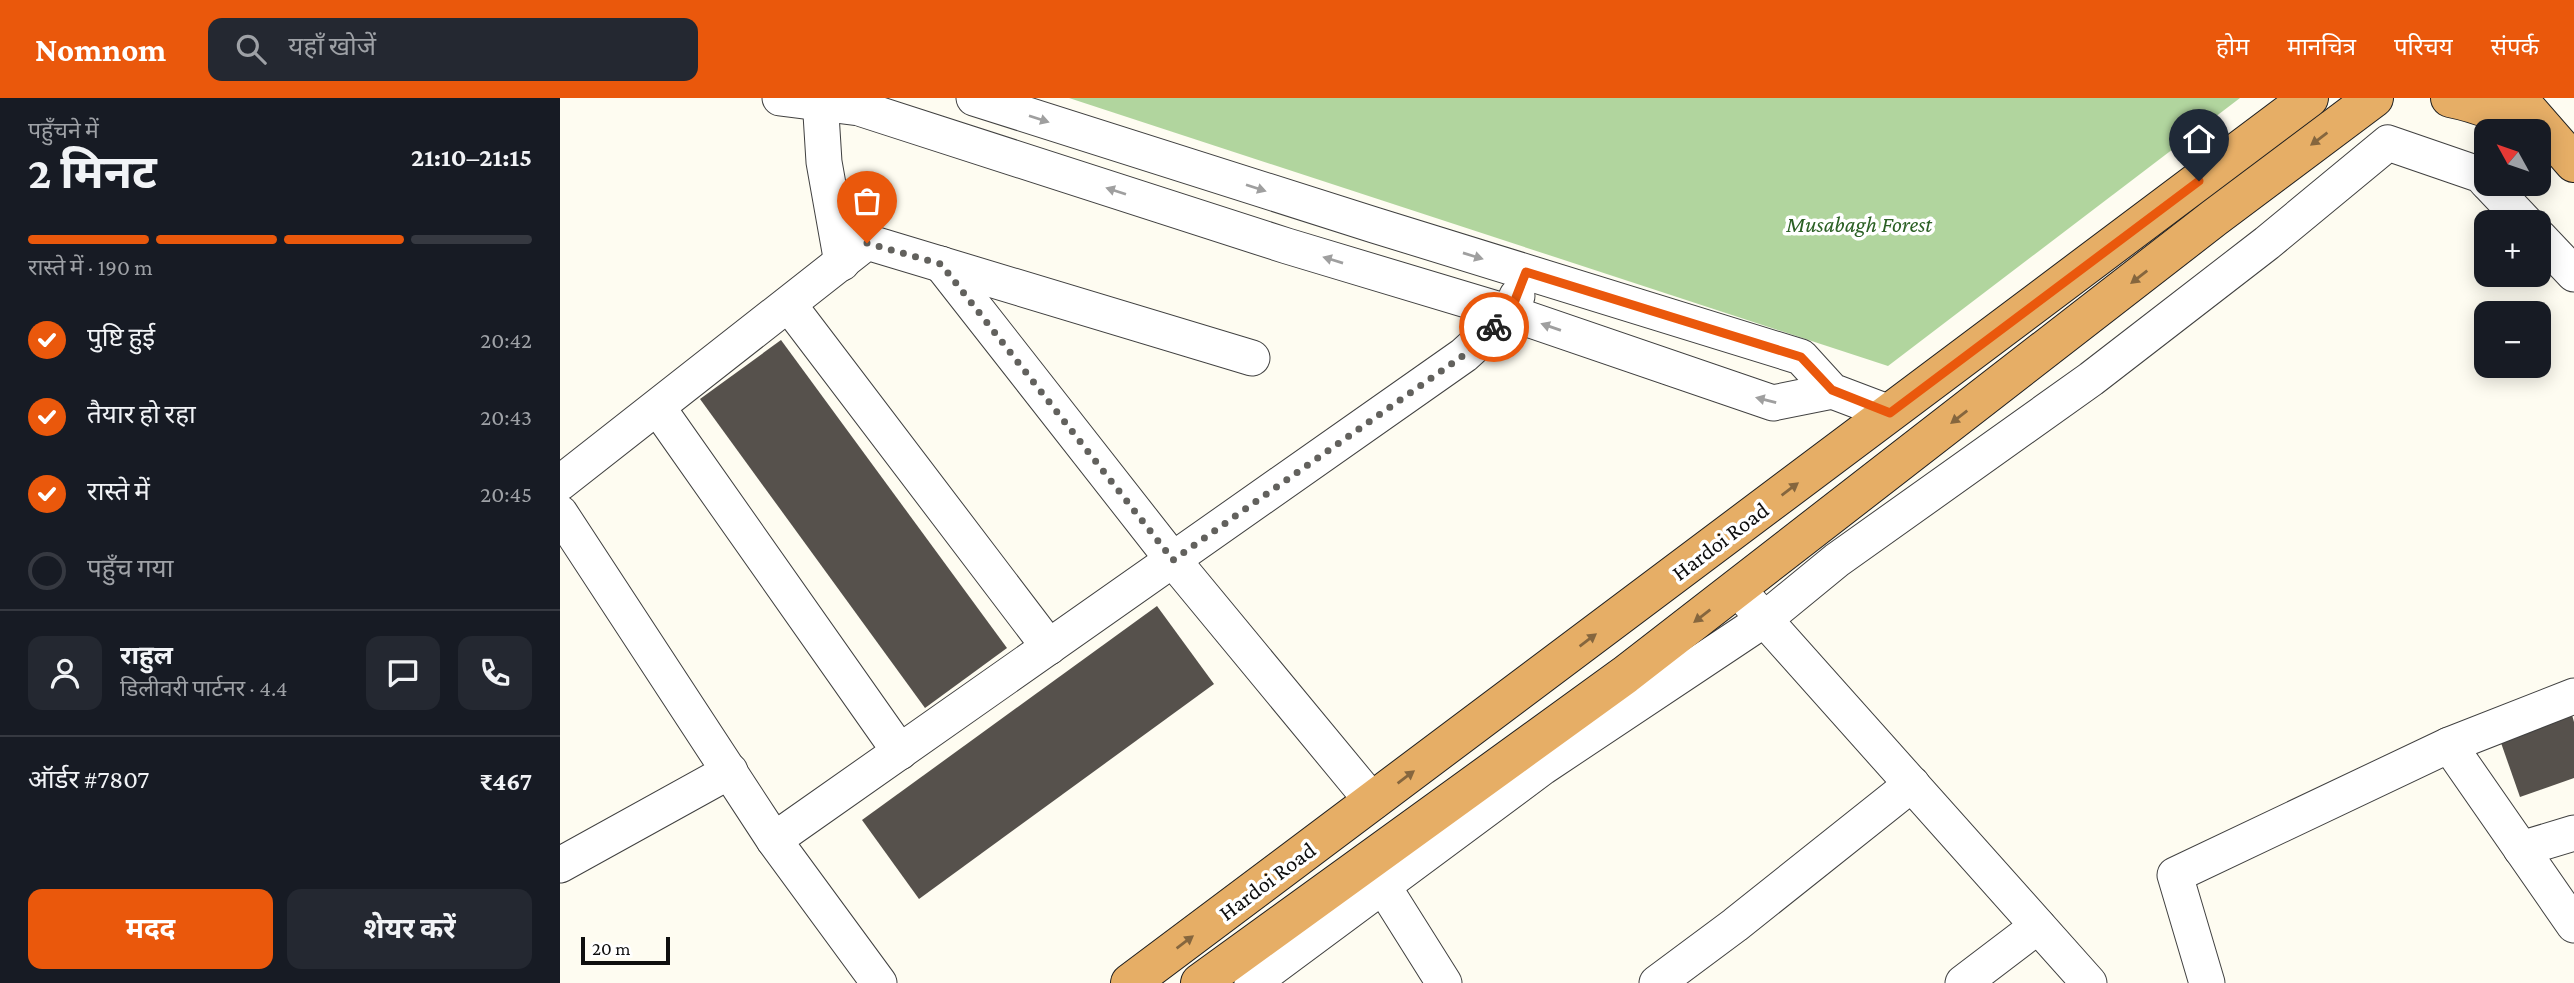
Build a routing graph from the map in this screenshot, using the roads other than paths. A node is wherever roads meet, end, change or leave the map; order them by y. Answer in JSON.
{"nodes":[{"id":1,"x":780,"y":98,"type":"edge"},
{"id":2,"x":974,"y":98,"type":"edge"},
{"id":3,"x":2309,"y":98,"type":"edge"},
{"id":4,"x":2374,"y":98,"type":"edge"},
{"id":5,"x":2450,"y":98,"type":"edge"},
{"id":6,"x":2517,"y":98,"type":"edge"},
{"id":7,"x":820,"y":100,"type":"edge"},
{"id":8,"x":2513,"y":119,"type":"edge"},
{"id":9,"x":2559,"y":151,"type":"edge"},
{"id":10,"x":2474,"y":173,"type":"edge"},
{"id":11,"x":2500,"y":196,"type":"edge"},
{"id":12,"x":2514,"y":210,"type":"edge"},
{"id":13,"x":2551,"y":250,"type":"edge"},
{"id":14,"x":842,"y":263,"type":"junction"},
{"id":15,"x":941,"y":264,"type":"junction"},
{"id":16,"x":1526,"y":272,"type":"junction"},
{"id":17,"x":2574,"y":274,"type":"edge"},
{"id":18,"x":789,"y":304,"type":"junction"},
{"id":19,"x":1510,"y":313,"type":"junction"},
{"id":20,"x":1252,"y":358,"type":"dead end"},
{"id":21,"x":1832,"y":390,"type":"junction"},
{"id":22,"x":658,"y":408,"type":"junction"},
{"id":23,"x":1890,"y":413,"type":"junction"},
{"id":24,"x":560,"y":483,"type":"edge"},
{"id":25,"x":560,"y":513,"type":"edge"},
{"id":26,"x":1173,"y":560,"type":"junction"},
{"id":27,"x":1736,"y":589,"type":"junction"},
{"id":28,"x":1765,"y":619,"type":"junction"},
{"id":29,"x":1049,"y":647,"type":"junction"},
{"id":30,"x":2574,"y":696,"type":"edge"},
{"id":31,"x":2449,"y":745,"type":"junction"},
{"id":32,"x":900,"y":752,"type":"junction"},
{"id":33,"x":730,"y":771,"type":"junction"},
{"id":34,"x":1912,"y":784,"type":"junction"},
{"id":35,"x":1373,"y":802,"type":"junction"},
{"id":36,"x":2574,"y":833,"type":"edge"},
{"id":37,"x":775,"y":840,"type":"junction"},
{"id":38,"x":2521,"y":849,"type":"junction"},
{"id":39,"x":560,"y":865,"type":"edge"},
{"id":40,"x":1383,"y":886,"type":"junction"},
{"id":41,"x":2574,"y":925,"type":"edge"},
{"id":42,"x":2038,"y":926,"type":"junction"},
{"id":43,"x":879,"y":983,"type":"edge"},
{"id":44,"x":1130,"y":983,"type":"edge"},
{"id":45,"x":1200,"y":983,"type":"edge"},
{"id":46,"x":1252,"y":983,"type":"edge"},
{"id":47,"x":1444,"y":983,"type":"edge"},
{"id":48,"x":1657,"y":983,"type":"edge"},
{"id":49,"x":1963,"y":983,"type":"edge"},
{"id":50,"x":2089,"y":983,"type":"edge"},
{"id":51,"x":2207,"y":983,"type":"edge"}],
"edges":[{"from":1,"to":7,"type":"street"},
{"from":2,"to":16,"type":"street","one_way":true},
{"from":3,"to":23,"type":"highway","name":"Hardoi Road"},
{"from":4,"to":27,"type":"highway","name":"Hardoi Road","one_way":true},
{"from":5,"to":8,"type":"highway"},
{"from":6,"to":9,"type":"highway"},
{"from":7,"to":14,"type":"street"},
{"from":19,"to":7,"type":"street","one_way":true},
{"from":10,"to":28,"type":"street"},
{"from":11,"to":12,"type":"street"},
{"from":13,"to":17,"type":"street"},
{"from":14,"to":15,"type":"street"},
{"from":14,"to":18,"type":"street"},
{"from":15,"to":20,"type":"street"},
{"from":15,"to":26,"type":"street"},
{"from":16,"to":19,"type":"street"},
{"from":16,"to":21,"type":"street"},
{"from":18,"to":22,"type":"street"},
{"from":18,"to":29,"type":"street"},
{"from":21,"to":19,"type":"street","one_way":true},
{"from":19,"to":26,"type":"street"},
{"from":21,"to":23,"type":"street"},
{"from":22,"to":24,"type":"street"},
{"from":22,"to":32,"type":"street"},
{"from":35,"to":23,"type":"highway","name":"Hardoi Road","one_way":true},
{"from":25,"to":33,"type":"street"},
{"from":26,"to":29,"type":"street"},
{"from":26,"to":35,"type":"street"},
{"from":27,"to":28,"type":"street"},
{"from":27,"to":45,"type":"highway","name":"Hardoi Road","one_way":true},
{"from":28,"to":34,"type":"street"},
{"from":28,"to":40,"type":"street"},
{"from":29,"to":32,"type":"street"},
{"from":30,"to":31,"type":"street"},
{"from":31,"to":38,"type":"street"},
{"from":31,"to":51,"type":"street"},
{"from":32,"to":37,"type":"street"},
{"from":33,"to":37,"type":"street"},
{"from":33,"to":39,"type":"street"},
{"from":34,"to":42,"type":"street"},
{"from":34,"to":48,"type":"street"},
{"from":44,"to":35,"type":"highway","name":"Hardoi Road","one_way":true},
{"from":36,"to":38,"type":"street"},
{"from":37,"to":43,"type":"street"},
{"from":38,"to":41,"type":"street"},
{"from":40,"to":46,"type":"street"},
{"from":40,"to":47,"type":"street"},
{"from":42,"to":49,"type":"street"},
{"from":42,"to":50,"type":"street"}]}
